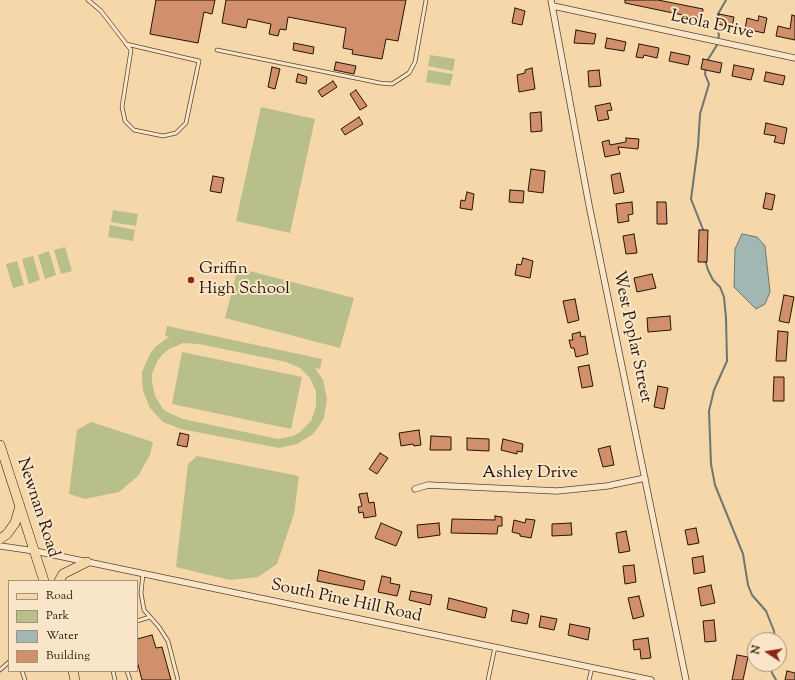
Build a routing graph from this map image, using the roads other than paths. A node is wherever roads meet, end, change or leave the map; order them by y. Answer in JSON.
{"nodes":[{"id":1,"x":88,"y":0,"type":"edge"},
{"id":2,"x":426,"y":0,"type":"edge"},
{"id":3,"x":552,"y":3,"type":"edge"},
{"id":4,"x":126,"y":44,"type":"junction"},
{"id":5,"x":217,"y":50,"type":"dead end"},
{"id":6,"x":795,"y":58,"type":"edge"},
{"id":7,"x":0,"y":445,"type":"edge"},
{"id":8,"x":645,"y":478,"type":"junction"},
{"id":9,"x":414,"y":489,"type":"dead end"},
{"id":10,"x":20,"y":506,"type":"junction"},
{"id":11,"x":0,"y":538,"type":"edge"},
{"id":12,"x":0,"y":546,"type":"edge"},
{"id":13,"x":35,"y":551,"type":"junction"},
{"id":14,"x":87,"y":562,"type":"junction"},
{"id":15,"x":143,"y":574,"type":"junction"},
{"id":16,"x":44,"y":580,"type":"edge"},
{"id":17,"x":60,"y":580,"type":"edge"},
{"id":18,"x":150,"y":616,"type":"junction"},
{"id":19,"x":138,"y":622,"type":"edge"},
{"id":20,"x":495,"y":647,"type":"junction"},
{"id":21,"x":8,"y":663,"type":"edge"},
{"id":22,"x":592,"y":668,"type":"junction"},
{"id":23,"x":0,"y":670,"type":"edge"},
{"id":24,"x":178,"y":680,"type":"edge"},
{"id":25,"x":488,"y":680,"type":"edge"},
{"id":26,"x":589,"y":680,"type":"edge"},
{"id":27,"x":651,"y":680,"type":"edge"},
{"id":28,"x":686,"y":680,"type":"edge"}],
"edges":[{"from":1,"to":4,"type":"lane"},
{"from":2,"to":5,"type":"lane"},
{"from":3,"to":6,"type":"street","name":"Leola Drive"},
{"from":3,"to":8,"type":"street","name":"West Poplar Street"},
{"from":4,"to":4,"type":"lane"},
{"from":7,"to":10,"type":"main road","name":"Newnan Road"},
{"from":8,"to":9,"type":"street","name":"Ashley Drive"},
{"from":8,"to":28,"type":"street","name":"West Poplar Street"},
{"from":10,"to":11,"type":"main road"},
{"from":10,"to":13,"type":"main road","name":"Newnan Road"},
{"from":12,"to":13,"type":"street","name":"South Pine Hill Road"},
{"from":13,"to":14,"type":"street","name":"South Pine Hill Road"},
{"from":13,"to":16,"type":"main road","name":"Newnan Road"},
{"from":14,"to":15,"type":"street","name":"South Pine Hill Road"},
{"from":14,"to":17,"type":"main road"},
{"from":15,"to":18,"type":"lane"},
{"from":15,"to":20,"type":"street","name":"South Pine Hill Road"},
{"from":18,"to":19,"type":"lane"},
{"from":18,"to":24,"type":"lane"},
{"from":20,"to":22,"type":"street","name":"South Pine Hill Road"},
{"from":20,"to":25,"type":"lane"},
{"from":21,"to":23,"type":"lane"},
{"from":22,"to":26,"type":"lane"},
{"from":22,"to":27,"type":"street","name":"South Pine Hill Road"}]}
